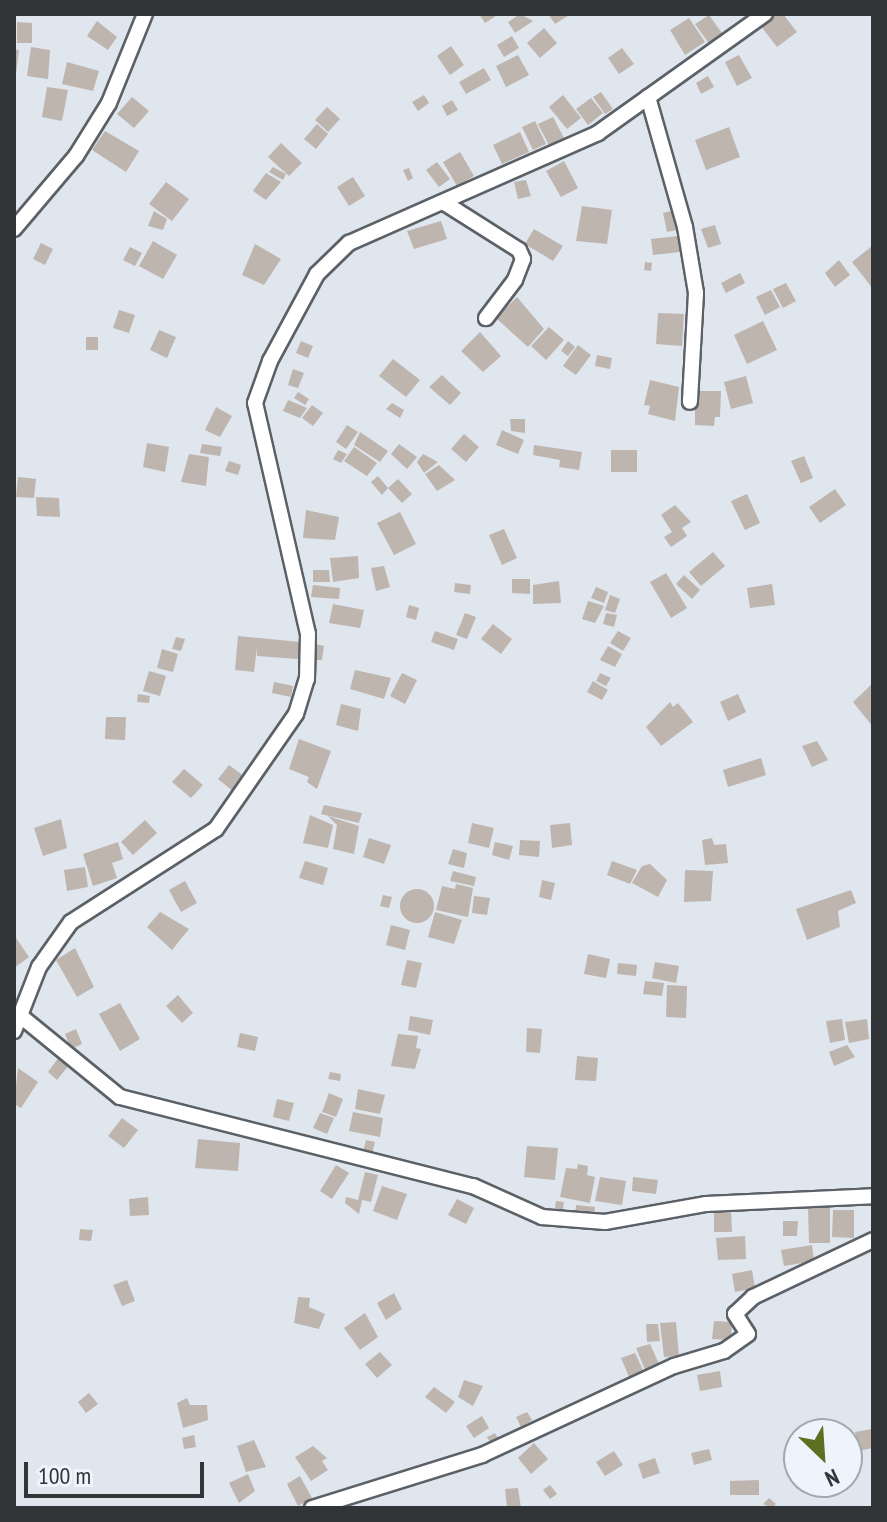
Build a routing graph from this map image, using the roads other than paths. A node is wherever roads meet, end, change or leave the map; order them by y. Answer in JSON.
{"nodes":[{"id":1,"x":145,"y":14,"type":"edge"},
{"id":2,"x":765,"y":14,"type":"edge"},
{"id":3,"x":648,"y":97,"type":"junction"},
{"id":4,"x":443,"y":202,"type":"junction"},
{"id":5,"x":14,"y":229,"type":"edge"},
{"id":6,"x":486,"y":318,"type":"dead end"},
{"id":7,"x":690,"y":402,"type":"dead end"},
{"id":8,"x":23,"y":1018,"type":"junction"},
{"id":9,"x":14,"y":1031,"type":"edge"},
{"id":10,"x":873,"y":1196,"type":"edge"},
{"id":11,"x":873,"y":1240,"type":"edge"},
{"id":12,"x":312,"y":1508,"type":"edge"}],
"edges":[{"from":1,"to":5,"type":"street"},
{"from":2,"to":3,"type":"street"},
{"from":3,"to":4,"type":"street"},
{"from":3,"to":7,"type":"street"},
{"from":4,"to":6,"type":"street"},
{"from":4,"to":8,"type":"street"},
{"from":8,"to":9,"type":"street"},
{"from":8,"to":10,"type":"street"},
{"from":11,"to":12,"type":"street"}]}
